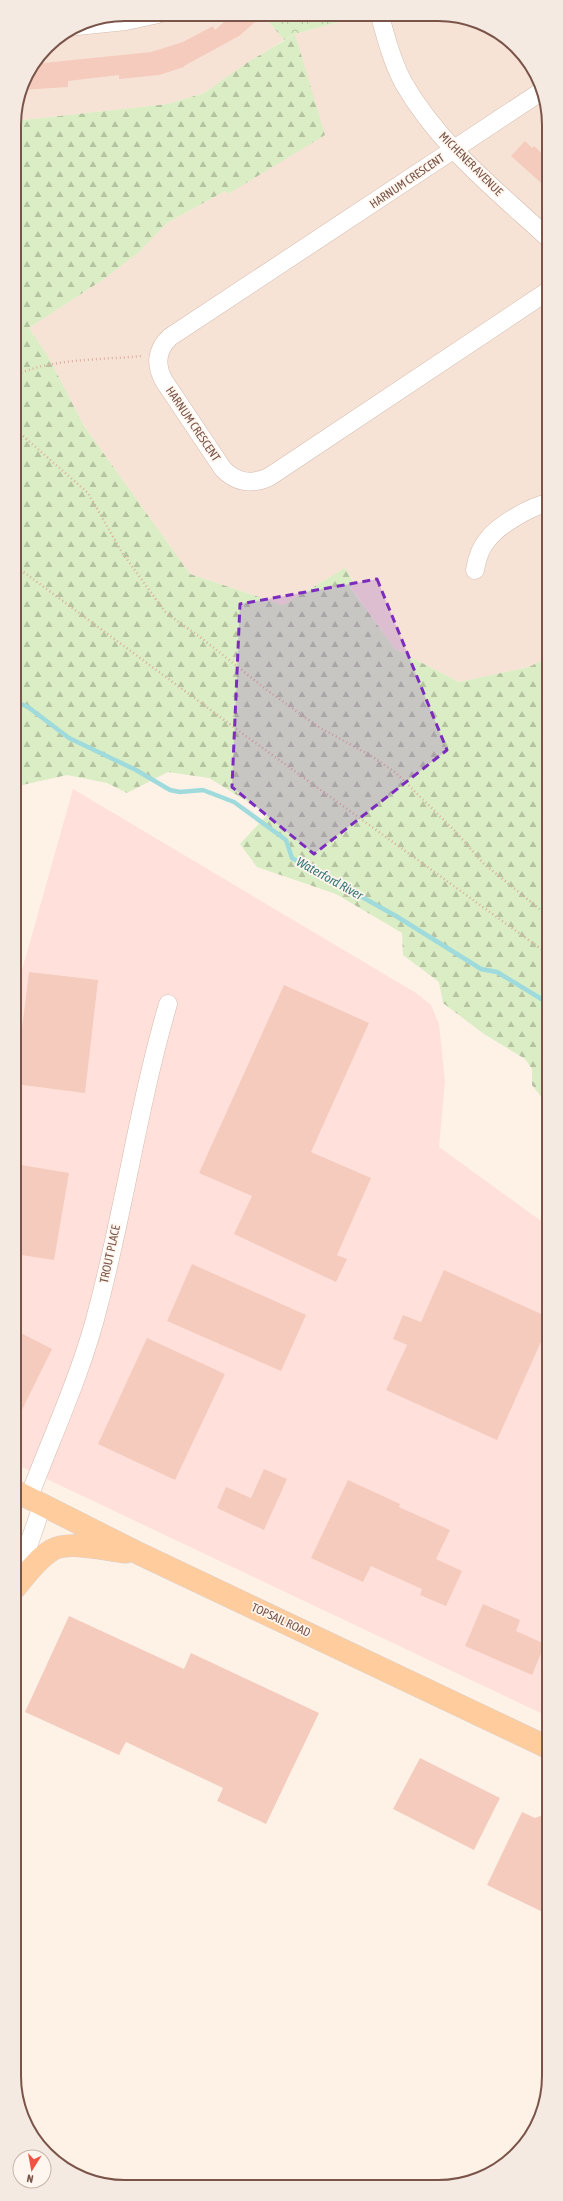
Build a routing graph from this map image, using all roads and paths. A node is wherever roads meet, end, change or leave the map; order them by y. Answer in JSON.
{"nodes":[{"id":1,"x":126,"y":21,"type":"edge"},
{"id":2,"x":381,"y":21,"type":"edge"},
{"id":3,"x":104,"y":23,"type":"edge"},
{"id":4,"x":537,"y":95,"type":"edge"},
{"id":5,"x":454,"y":150,"type":"junction"},
{"id":6,"x":542,"y":232,"type":"edge"},
{"id":7,"x":542,"y":295,"type":"edge"},
{"id":8,"x":158,"y":356,"type":"junction"},
{"id":9,"x":21,"y":373,"type":"edge"},
{"id":10,"x":21,"y":434,"type":"edge"},
{"id":11,"x":542,"y":505,"type":"edge"},
{"id":12,"x":21,"y":570,"type":"edge"},
{"id":13,"x":475,"y":570,"type":"dead end"},
{"id":14,"x":542,"y":911,"type":"edge"},
{"id":15,"x":542,"y":950,"type":"edge"},
{"id":16,"x":168,"y":1004,"type":"dead end"},
{"id":17,"x":29,"y":1497,"type":"edge"},
{"id":18,"x":21,"y":1548,"type":"edge"},
{"id":19,"x":140,"y":1554,"type":"junction"},
{"id":20,"x":21,"y":1580,"type":"edge"},
{"id":21,"x":542,"y":1745,"type":"edge"}],
"edges":[{"from":1,"to":3,"type":"street"},
{"from":2,"to":5,"type":"street","name":"MICHENER AVENUE"},
{"from":4,"to":5,"type":"street","name":"HARNUM CRESCENT"},
{"from":5,"to":6,"type":"street","name":"MICHENER AVENUE"},
{"from":5,"to":8,"type":"street","name":"HARNUM CRESCENT"},
{"from":7,"to":8,"type":"street","name":"HARNUM CRESCENT"},
{"from":8,"to":9,"type":"path"},
{"from":10,"to":14,"type":"path"},
{"from":11,"to":13,"type":"street"},
{"from":12,"to":15,"type":"path"},
{"from":16,"to":17,"type":"street","name":"TROUT PLACE"},
{"from":17,"to":18,"type":"street","name":"TROUT PLACE"},
{"from":17,"to":19,"type":"main road","name":"TOPSAIL ROAD"},
{"from":19,"to":20,"type":"main road"},
{"from":19,"to":21,"type":"main road","name":"TOPSAIL ROAD"}]}
